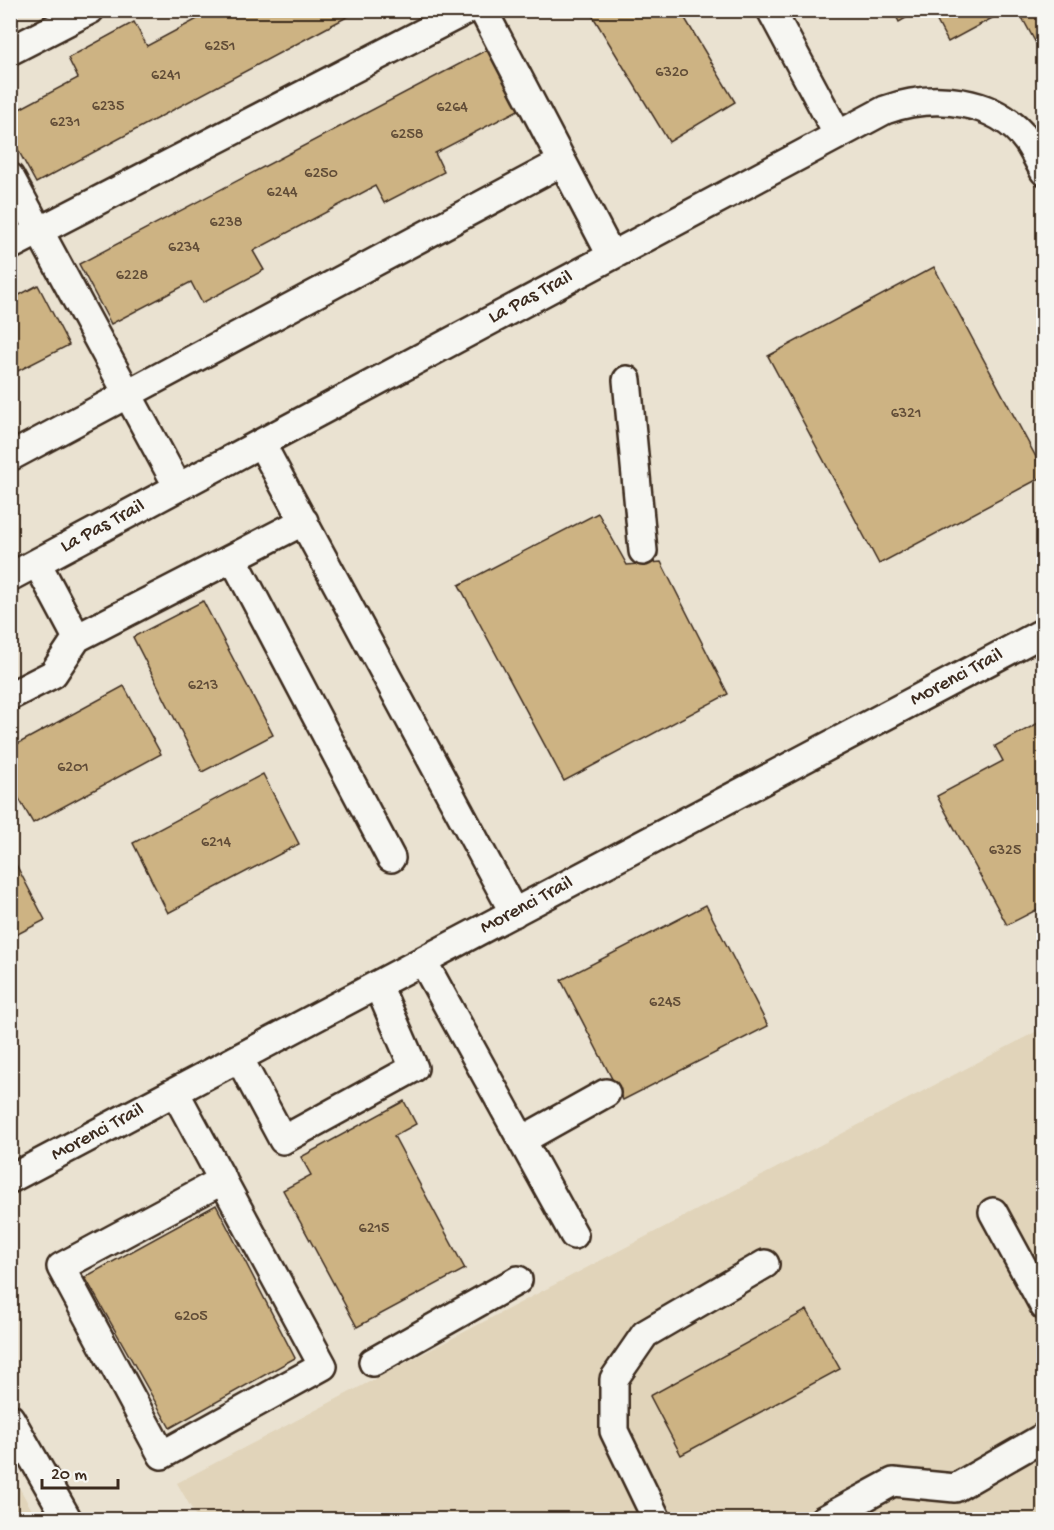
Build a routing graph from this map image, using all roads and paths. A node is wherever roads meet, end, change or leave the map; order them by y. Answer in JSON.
{"nodes":[{"id":1,"x":90,"y":10,"type":"edge"},
{"id":2,"x":467,"y":10,"type":"edge"},
{"id":3,"x":483,"y":10,"type":"edge"},
{"id":4,"x":771,"y":10,"type":"edge"},
{"id":5,"x":10,"y":51,"type":"edge"},
{"id":6,"x":837,"y":135,"type":"junction"},
{"id":7,"x":562,"y":162,"type":"junction"},
{"id":8,"x":1044,"y":171,"type":"edge"},
{"id":9,"x":10,"y":177,"type":"edge"},
{"id":10,"x":39,"y":231,"type":"junction"},
{"id":11,"x":10,"y":246,"type":"edge"},
{"id":12,"x":611,"y":255,"type":"junction"},
{"id":13,"x":627,"y":380,"type":"dead end"},
{"id":14,"x":128,"y":394,"type":"junction"},
{"id":15,"x":261,"y":443,"type":"junction"},
{"id":16,"x":10,"y":457,"type":"edge"},
{"id":17,"x":178,"y":487,"type":"junction"},
{"id":18,"x":304,"y":521,"type":"junction"},
{"id":19,"x":643,"y":551,"type":"dead end"},
{"id":20,"x":233,"y":558,"type":"junction"},
{"id":21,"x":37,"y":563,"type":"junction"},
{"id":22,"x":10,"y":577,"type":"edge"},
{"id":23,"x":1044,"y":632,"type":"edge"},
{"id":24,"x":77,"y":638,"type":"junction"},
{"id":25,"x":10,"y":696,"type":"edge"},
{"id":26,"x":391,"y":858,"type":"dead end"},
{"id":27,"x":514,"y":913,"type":"junction"},
{"id":28,"x":423,"y":961,"type":"junction"},
{"id":29,"x":378,"y":985,"type":"junction"},
{"id":30,"x":239,"y":1058,"type":"junction"},
{"id":31,"x":175,"y":1092,"type":"junction"},
{"id":32,"x":606,"y":1093,"type":"dead end"},
{"id":33,"x":522,"y":1140,"type":"junction"},
{"id":34,"x":10,"y":1179,"type":"edge"},
{"id":35,"x":223,"y":1180,"type":"junction"},
{"id":36,"x":993,"y":1212,"type":"dead end"},
{"id":37,"x":574,"y":1235,"type":"dead end"},
{"id":38,"x":765,"y":1264,"type":"dead end"},
{"id":39,"x":518,"y":1280,"type":"dead end"},
{"id":40,"x":1044,"y":1306,"type":"edge"},
{"id":41,"x":373,"y":1362,"type":"dead end"},
{"id":42,"x":10,"y":1418,"type":"edge"},
{"id":43,"x":1044,"y":1437,"type":"edge"},
{"id":44,"x":68,"y":1520,"type":"edge"},
{"id":45,"x":657,"y":1520,"type":"edge"},
{"id":46,"x":823,"y":1520,"type":"edge"}],
"edges":[{"from":1,"to":5,"type":"street"},
{"from":2,"to":10,"type":"street"},
{"from":3,"to":7,"type":"street"},
{"from":4,"to":6,"type":"street"},
{"from":6,"to":8,"type":"street","name":"La Pas Trail"},
{"from":6,"to":12,"type":"street","name":"La Pas Trail"},
{"from":7,"to":12,"type":"street"},
{"from":7,"to":14,"type":"street"},
{"from":9,"to":10,"type":"street"},
{"from":10,"to":11,"type":"street"},
{"from":10,"to":14,"type":"street"},
{"from":12,"to":15,"type":"street","name":"La Pas Trail"},
{"from":13,"to":19,"type":"street"},
{"from":14,"to":16,"type":"street"},
{"from":14,"to":17,"type":"street"},
{"from":15,"to":17,"type":"street","name":"La Pas Trail"},
{"from":15,"to":18,"type":"street"},
{"from":17,"to":21,"type":"street","name":"La Pas Trail"},
{"from":18,"to":20,"type":"street"},
{"from":18,"to":27,"type":"street"},
{"from":20,"to":24,"type":"street"},
{"from":20,"to":26,"type":"street"},
{"from":21,"to":22,"type":"street","name":"La Pas Trail"},
{"from":21,"to":24,"type":"street"},
{"from":23,"to":27,"type":"street","name":"Morenci Trail"},
{"from":24,"to":25,"type":"street"},
{"from":27,"to":28,"type":"street","name":"Morenci Trail"},
{"from":28,"to":29,"type":"street","name":"Morenci Trail"},
{"from":28,"to":33,"type":"street"},
{"from":29,"to":30,"type":"street","name":"Morenci Trail"},
{"from":29,"to":30,"type":"street"},
{"from":30,"to":31,"type":"street","name":"Morenci Trail"},
{"from":31,"to":34,"type":"street","name":"Morenci Trail"},
{"from":31,"to":35,"type":"street"},
{"from":32,"to":33,"type":"street"},
{"from":33,"to":37,"type":"street"},
{"from":35,"to":35,"type":"street"},
{"from":36,"to":40,"type":"street"},
{"from":38,"to":45,"type":"street"},
{"from":39,"to":41,"type":"street"},
{"from":42,"to":44,"type":"street"},
{"from":43,"to":46,"type":"street"}]}
